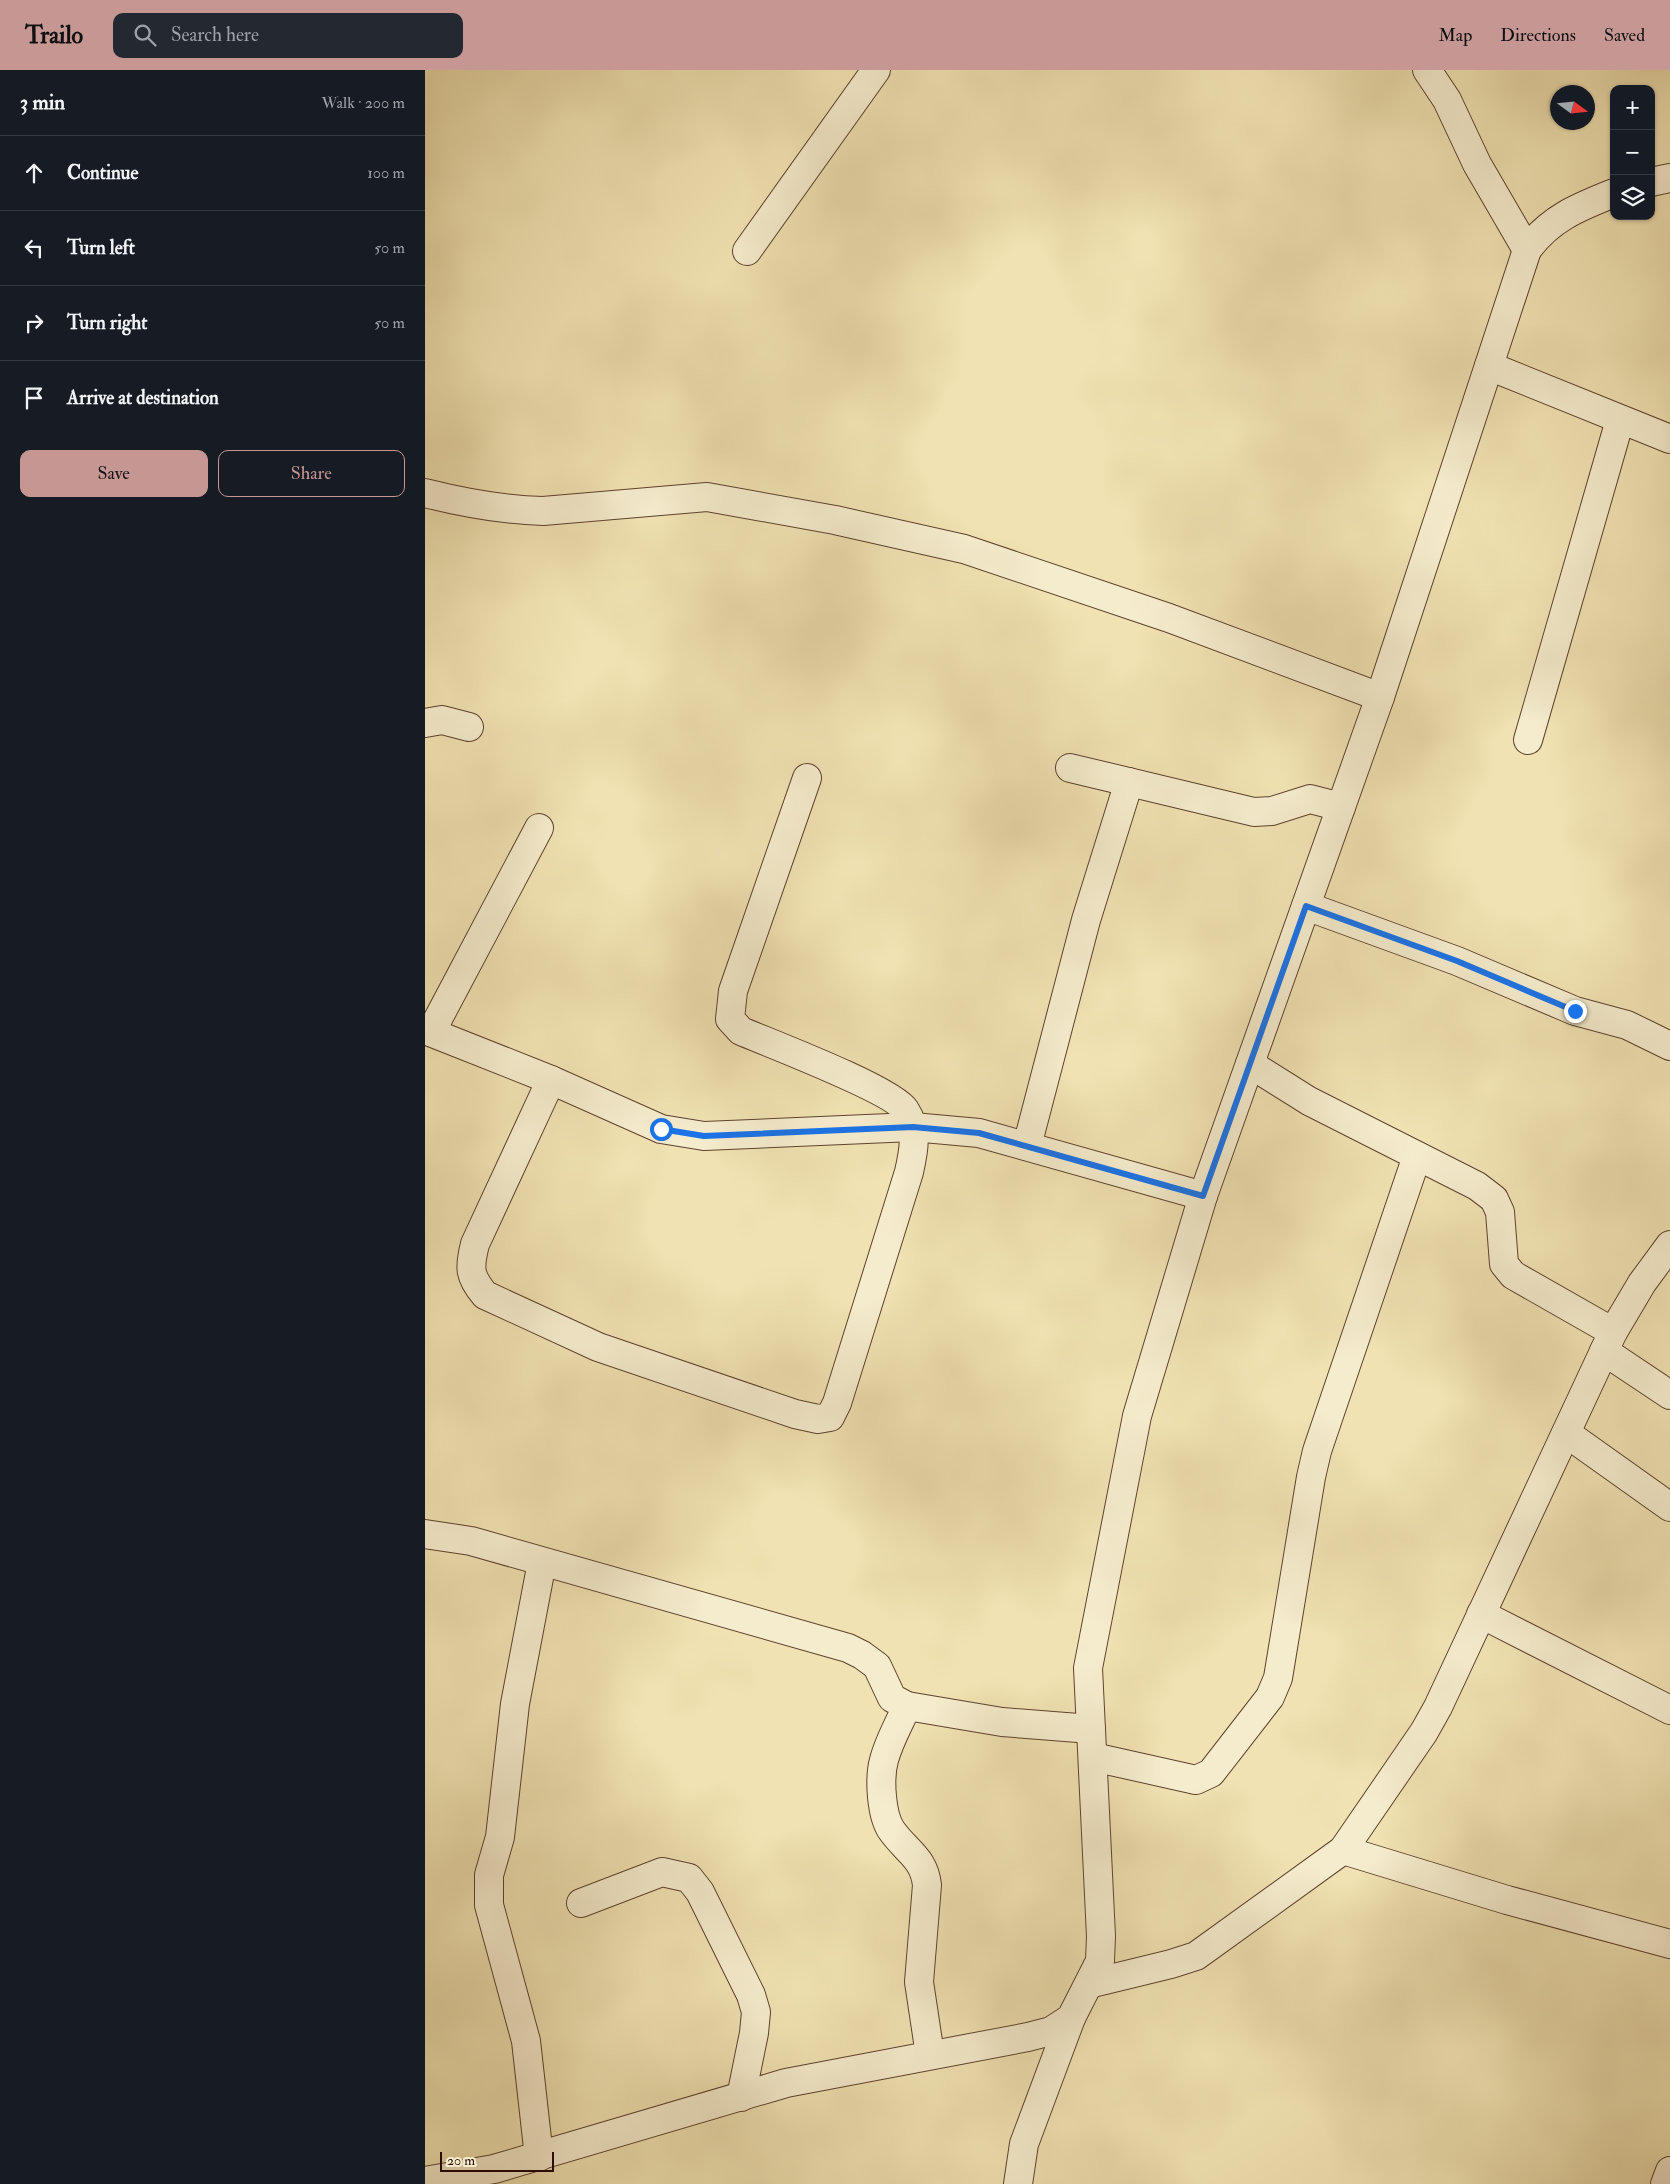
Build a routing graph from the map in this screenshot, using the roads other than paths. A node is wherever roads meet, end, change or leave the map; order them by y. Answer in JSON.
{"nodes":[{"id":1,"x":876,"y":70,"type":"edge"},
{"id":2,"x":1427,"y":70,"type":"edge"},
{"id":3,"x":1670,"y":178,"type":"edge"},
{"id":4,"x":1655,"y":181,"type":"edge"},
{"id":5,"x":1610,"y":195,"type":"edge"},
{"id":6,"x":1527,"y":250,"type":"junction"},
{"id":7,"x":747,"y":251,"type":"dead end"},
{"id":8,"x":1489,"y":366,"type":"junction"},
{"id":9,"x":1620,"y":420,"type":"junction"},
{"id":10,"x":1670,"y":439,"type":"edge"},
{"id":11,"x":425,"y":493,"type":"edge"},
{"id":12,"x":1380,"y":697,"type":"junction"},
{"id":13,"x":425,"y":723,"type":"edge"},
{"id":14,"x":469,"y":727,"type":"dead end"},
{"id":15,"x":1528,"y":740,"type":"dead end"},
{"id":16,"x":1071,"y":768,"type":"dead end"},
{"id":17,"x":807,"y":778,"type":"dead end"},
{"id":18,"x":1129,"y":782,"type":"junction"},
{"id":19,"x":1341,"y":807,"type":"junction"},
{"id":20,"x":539,"y":828,"type":"dead end"},
{"id":21,"x":1306,"y":906,"type":"junction"},
{"id":22,"x":428,"y":1031,"type":"edge"},
{"id":23,"x":1670,"y":1046,"type":"edge"},
{"id":24,"x":1251,"y":1064,"type":"junction"},
{"id":25,"x":551,"y":1080,"type":"junction"},
{"id":26,"x":913,"y":1127,"type":"junction"},
{"id":27,"x":1027,"y":1146,"type":"junction"},
{"id":28,"x":1417,"y":1156,"type":"junction"},
{"id":29,"x":1203,"y":1196,"type":"junction"},
{"id":30,"x":1670,"y":1245,"type":"edge"},
{"id":31,"x":1609,"y":1341,"type":"junction"},
{"id":32,"x":1670,"y":1394,"type":"edge"},
{"id":33,"x":1566,"y":1433,"type":"junction"},
{"id":34,"x":1670,"y":1508,"type":"edge"},
{"id":35,"x":425,"y":1534,"type":"edge"},
{"id":36,"x":542,"y":1562,"type":"junction"},
{"id":37,"x":1481,"y":1614,"type":"junction"},
{"id":38,"x":907,"y":1706,"type":"junction"},
{"id":39,"x":1670,"y":1710,"type":"edge"},
{"id":40,"x":1091,"y":1729,"type":"junction"},
{"id":41,"x":1093,"y":1758,"type":"junction"},
{"id":42,"x":1343,"y":1850,"type":"junction"},
{"id":43,"x":581,"y":1903,"type":"dead end"},
{"id":44,"x":1670,"y":1944,"type":"edge"},
{"id":45,"x":1089,"y":1984,"type":"junction"},
{"id":46,"x":1071,"y":2018,"type":"junction"},
{"id":47,"x":930,"y":2055,"type":"junction"},
{"id":48,"x":741,"y":2097,"type":"junction"},
{"id":49,"x":539,"y":2157,"type":"junction"},
{"id":50,"x":1670,"y":2171,"type":"edge"},
{"id":51,"x":492,"y":2177,"type":"edge"},
{"id":52,"x":425,"y":2181,"type":"edge"},
{"id":53,"x":1018,"y":2184,"type":"edge"},
{"id":54,"x":1665,"y":2184,"type":"edge"}],
"edges":[{"from":1,"to":7,"type":"street"},
{"from":2,"to":6,"type":"street"},
{"from":3,"to":4,"type":"street"},
{"from":5,"to":6,"type":"street"},
{"from":6,"to":8,"type":"street"},
{"from":8,"to":9,"type":"street"},
{"from":8,"to":12,"type":"street"},
{"from":9,"to":10,"type":"street"},
{"from":9,"to":15,"type":"street"},
{"from":11,"to":12,"type":"street"},
{"from":12,"to":19,"type":"street"},
{"from":13,"to":14,"type":"street"},
{"from":16,"to":18,"type":"street"},
{"from":17,"to":26,"type":"street"},
{"from":18,"to":19,"type":"street"},
{"from":18,"to":27,"type":"street"},
{"from":19,"to":21,"type":"street"},
{"from":20,"to":22,"type":"street"},
{"from":21,"to":23,"type":"street"},
{"from":21,"to":24,"type":"street"},
{"from":22,"to":25,"type":"street"},
{"from":24,"to":28,"type":"street"},
{"from":24,"to":29,"type":"street"},
{"from":25,"to":26,"type":"street"},
{"from":25,"to":26,"type":"street"},
{"from":26,"to":27,"type":"street"},
{"from":27,"to":29,"type":"street"},
{"from":28,"to":31,"type":"street"},
{"from":28,"to":41,"type":"street"},
{"from":29,"to":40,"type":"street"},
{"from":30,"to":31,"type":"street"},
{"from":31,"to":32,"type":"street"},
{"from":31,"to":33,"type":"street"},
{"from":33,"to":34,"type":"street"},
{"from":33,"to":37,"type":"street"},
{"from":35,"to":36,"type":"street"},
{"from":36,"to":38,"type":"street"},
{"from":36,"to":49,"type":"street"},
{"from":37,"to":39,"type":"street"},
{"from":37,"to":42,"type":"street"},
{"from":38,"to":40,"type":"street"},
{"from":38,"to":47,"type":"street"},
{"from":40,"to":41,"type":"street"},
{"from":41,"to":45,"type":"street"},
{"from":42,"to":44,"type":"street"},
{"from":42,"to":45,"type":"street"},
{"from":43,"to":48,"type":"street"},
{"from":45,"to":46,"type":"street"},
{"from":46,"to":47,"type":"street"},
{"from":46,"to":53,"type":"street"},
{"from":47,"to":48,"type":"street"},
{"from":48,"to":49,"type":"street"},
{"from":49,"to":51,"type":"street"},
{"from":50,"to":54,"type":"street"},
{"from":51,"to":52,"type":"street"}]}
